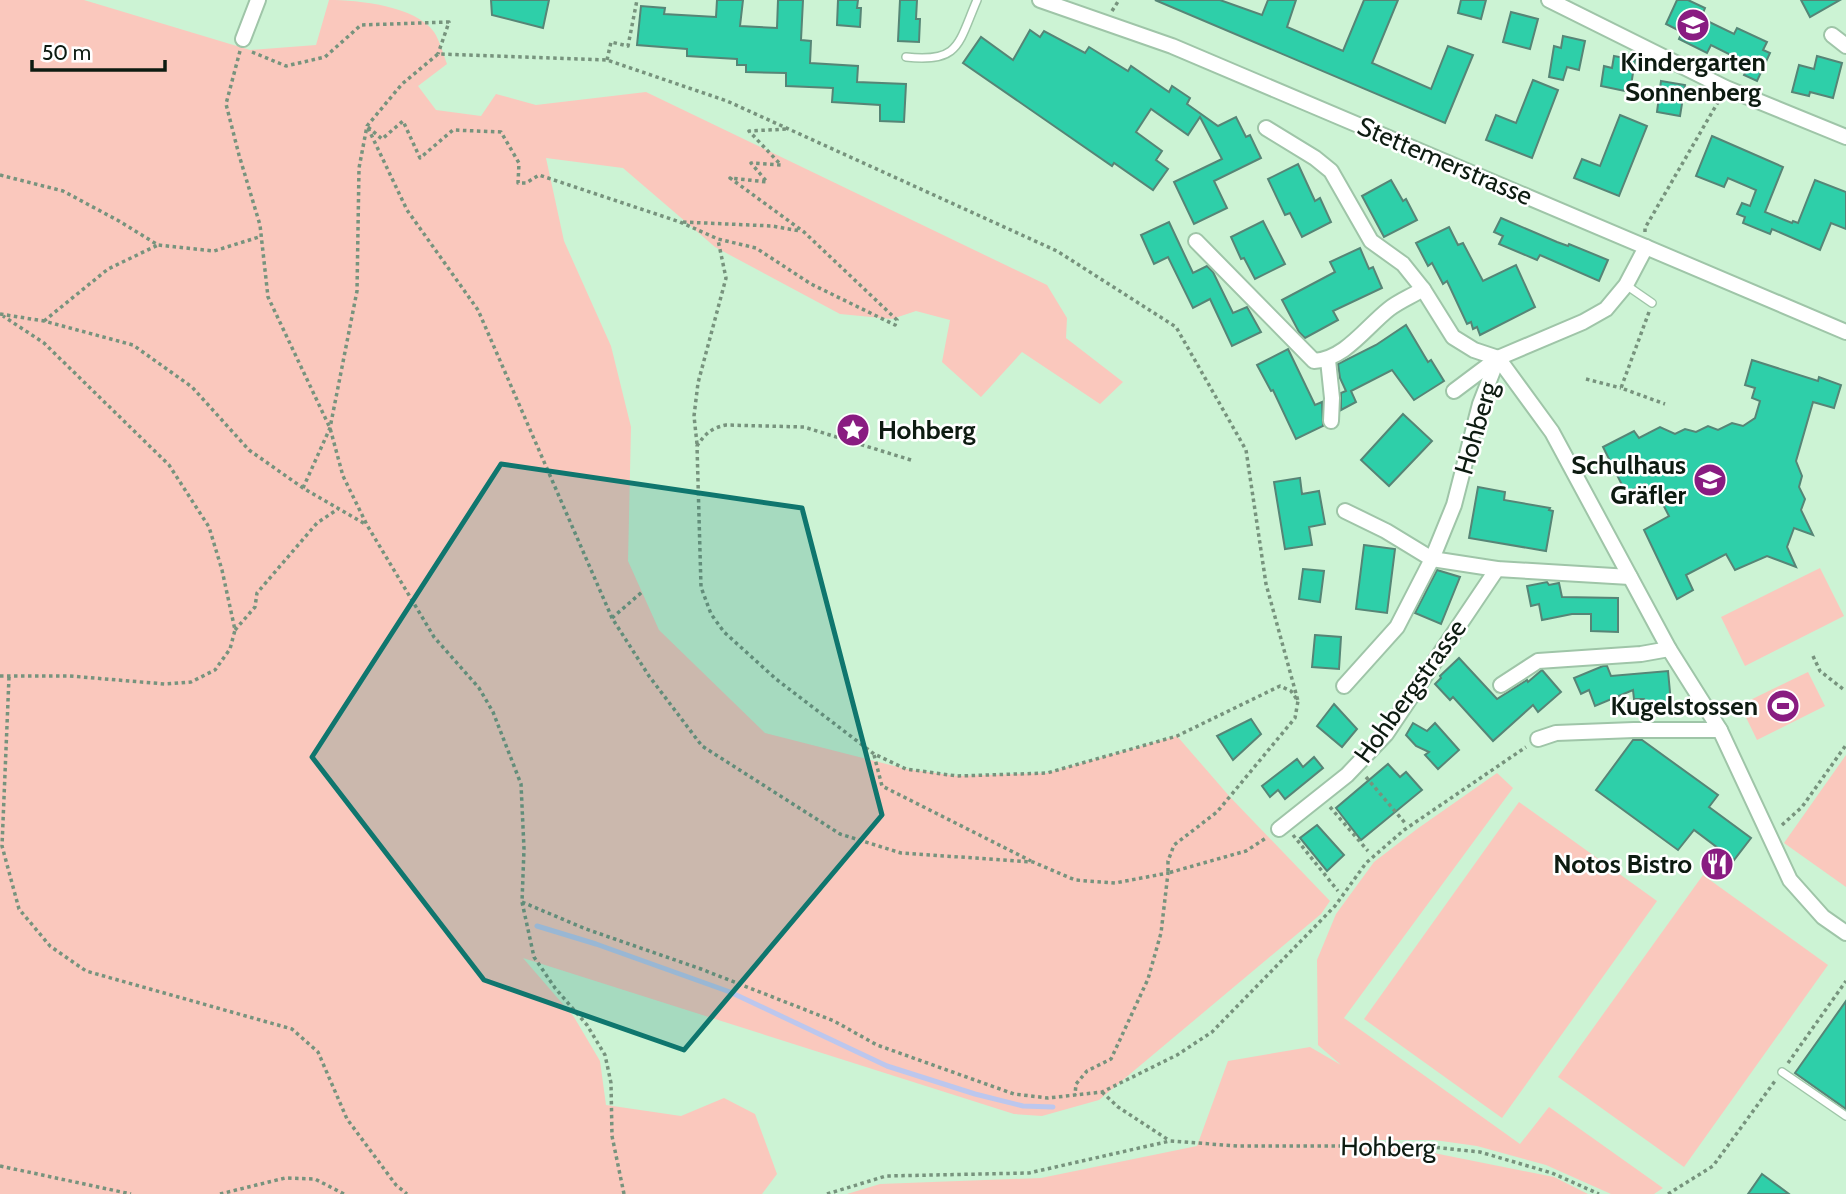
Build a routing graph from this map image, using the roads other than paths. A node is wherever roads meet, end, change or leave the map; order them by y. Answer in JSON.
{"nodes":[{"id":1,"x":258,"y":0,"type":"edge"},
{"id":2,"x":977,"y":0,"type":"edge"},
{"id":3,"x":1040,"y":0,"type":"edge"},
{"id":4,"x":1549,"y":0,"type":"edge"},
{"id":5,"x":1832,"y":35,"type":"dead end"},
{"id":6,"x":242,"y":43,"type":"road end"},
{"id":7,"x":1846,"y":46,"type":"edge"},
{"id":8,"x":906,"y":57,"type":"dead end"},
{"id":9,"x":1266,"y":128,"type":"dead end"},
{"id":10,"x":1846,"y":137,"type":"edge"},
{"id":11,"x":1196,"y":242,"type":"dead end"},
{"id":12,"x":1646,"y":247,"type":"junction"},
{"id":13,"x":1626,"y":285,"type":"junction"},
{"id":14,"x":1423,"y":289,"type":"junction"},
{"id":15,"x":1652,"y":303,"type":"road end"},
{"id":16,"x":1846,"y":332,"type":"edge"},
{"id":17,"x":1498,"y":358,"type":"junction"},
{"id":18,"x":1328,"y":360,"type":"junction"},
{"id":19,"x":1454,"y":391,"type":"dead end"},
{"id":20,"x":1331,"y":421,"type":"dead end"},
{"id":21,"x":1345,"y":511,"type":"dead end"},
{"id":22,"x":1432,"y":559,"type":"junction"},
{"id":23,"x":1497,"y":569,"type":"junction"},
{"id":24,"x":1630,"y":577,"type":"junction"},
{"id":25,"x":1669,"y":649,"type":"junction"},
{"id":26,"x":1502,"y":685,"type":"dead end"},
{"id":27,"x":1344,"y":686,"type":"dead end"},
{"id":28,"x":1720,"y":730,"type":"junction"},
{"id":29,"x":1538,"y":739,"type":"road end"},
{"id":30,"x":1284,"y":830,"type":"road end"},
{"id":31,"x":1846,"y":933,"type":"edge"},
{"id":32,"x":1782,"y":1072,"type":"dead end"},
{"id":33,"x":1846,"y":1116,"type":"edge"}],
"edges":[{"from":1,"to":6,"type":"street"},
{"from":2,"to":8,"type":"lane"},
{"from":3,"to":12,"type":"street","name":"Stettemerstrasse"},
{"from":4,"to":10,"type":"street"},
{"from":5,"to":7,"type":"street"},
{"from":9,"to":14,"type":"street","name":"Hohberg"},
{"from":11,"to":18,"type":"street"},
{"from":12,"to":13,"type":"street"},
{"from":12,"to":16,"type":"street","name":"Stettemerstrasse"},
{"from":13,"to":15,"type":"lane"},
{"from":13,"to":17,"type":"street"},
{"from":14,"to":17,"type":"street","name":"Hohberg"},
{"from":14,"to":18,"type":"street"},
{"from":17,"to":19,"type":"street"},
{"from":17,"to":22,"type":"street","name":"Hohberg"},
{"from":17,"to":24,"type":"street"},
{"from":18,"to":20,"type":"street"},
{"from":21,"to":22,"type":"street"},
{"from":22,"to":23,"type":"street"},
{"from":22,"to":27,"type":"street","name":"Hohberg"},
{"from":23,"to":24,"type":"street"},
{"from":23,"to":30,"type":"street","name":"Hohbergstrasse"},
{"from":24,"to":25,"type":"street"},
{"from":25,"to":26,"type":"street"},
{"from":25,"to":28,"type":"street"},
{"from":28,"to":29,"type":"street"},
{"from":28,"to":31,"type":"street"},
{"from":32,"to":33,"type":"lane"}]}
